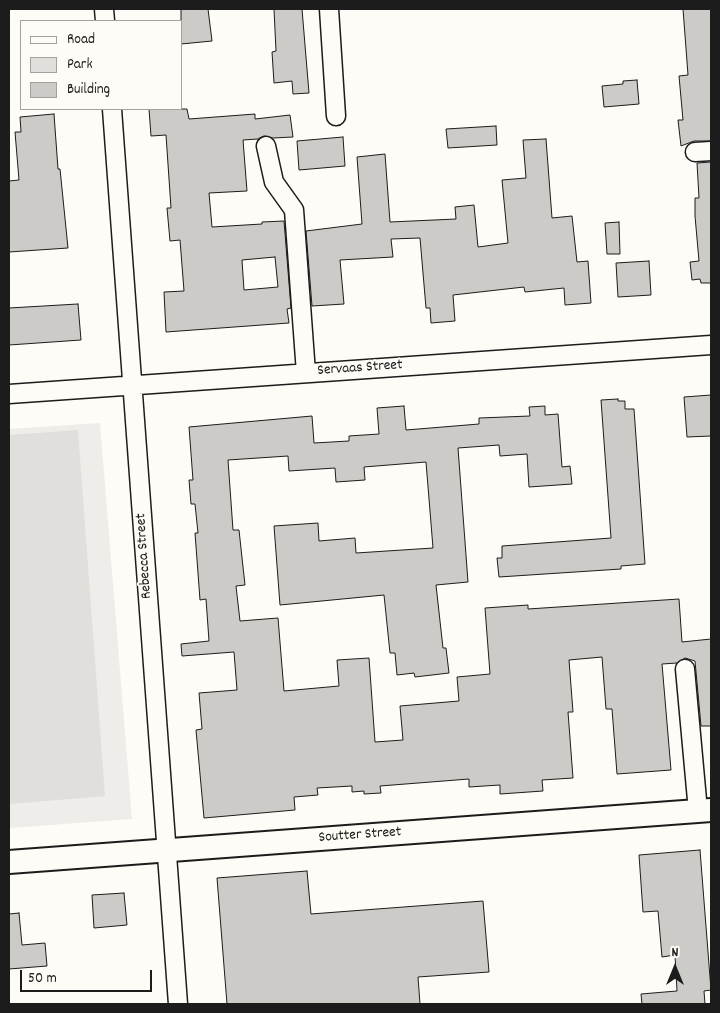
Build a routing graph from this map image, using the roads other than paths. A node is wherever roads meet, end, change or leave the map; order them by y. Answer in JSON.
{"nodes":[{"id":1,"x":329,"y":9,"type":"edge"},
{"id":2,"x":112,"y":110,"type":"edge"},
{"id":3,"x":336,"y":116,"type":"dead end"},
{"id":4,"x":266,"y":146,"type":"dead end"},
{"id":5,"x":711,"y":345,"type":"edge"},
{"id":6,"x":306,"y":373,"type":"junction"},
{"id":7,"x":132,"y":384,"type":"junction"},
{"id":8,"x":9,"y":394,"type":"edge"},
{"id":9,"x":685,"y":669,"type":"dead end"},
{"id":10,"x":705,"y":811,"type":"edge"},
{"id":11,"x":166,"y":850,"type":"junction"},
{"id":12,"x":9,"y":862,"type":"edge"},
{"id":13,"x":178,"y":1004,"type":"edge"}],
"edges":[{"from":1,"to":3,"type":"street"},
{"from":2,"to":7,"type":"street","name":"Rebecca Street"},
{"from":4,"to":6,"type":"street"},
{"from":5,"to":6,"type":"street","name":"Servaas Street"},
{"from":6,"to":7,"type":"street","name":"Servaas Street"},
{"from":7,"to":8,"type":"street","name":"Servaas Street"},
{"from":7,"to":11,"type":"street","name":"Rebecca Street"},
{"from":9,"to":10,"type":"street"},
{"from":10,"to":11,"type":"main road","name":"Soutter Street"},
{"from":11,"to":12,"type":"main road","name":"Soutter Street"},
{"from":11,"to":13,"type":"street","name":"Rebecca Street"}]}
